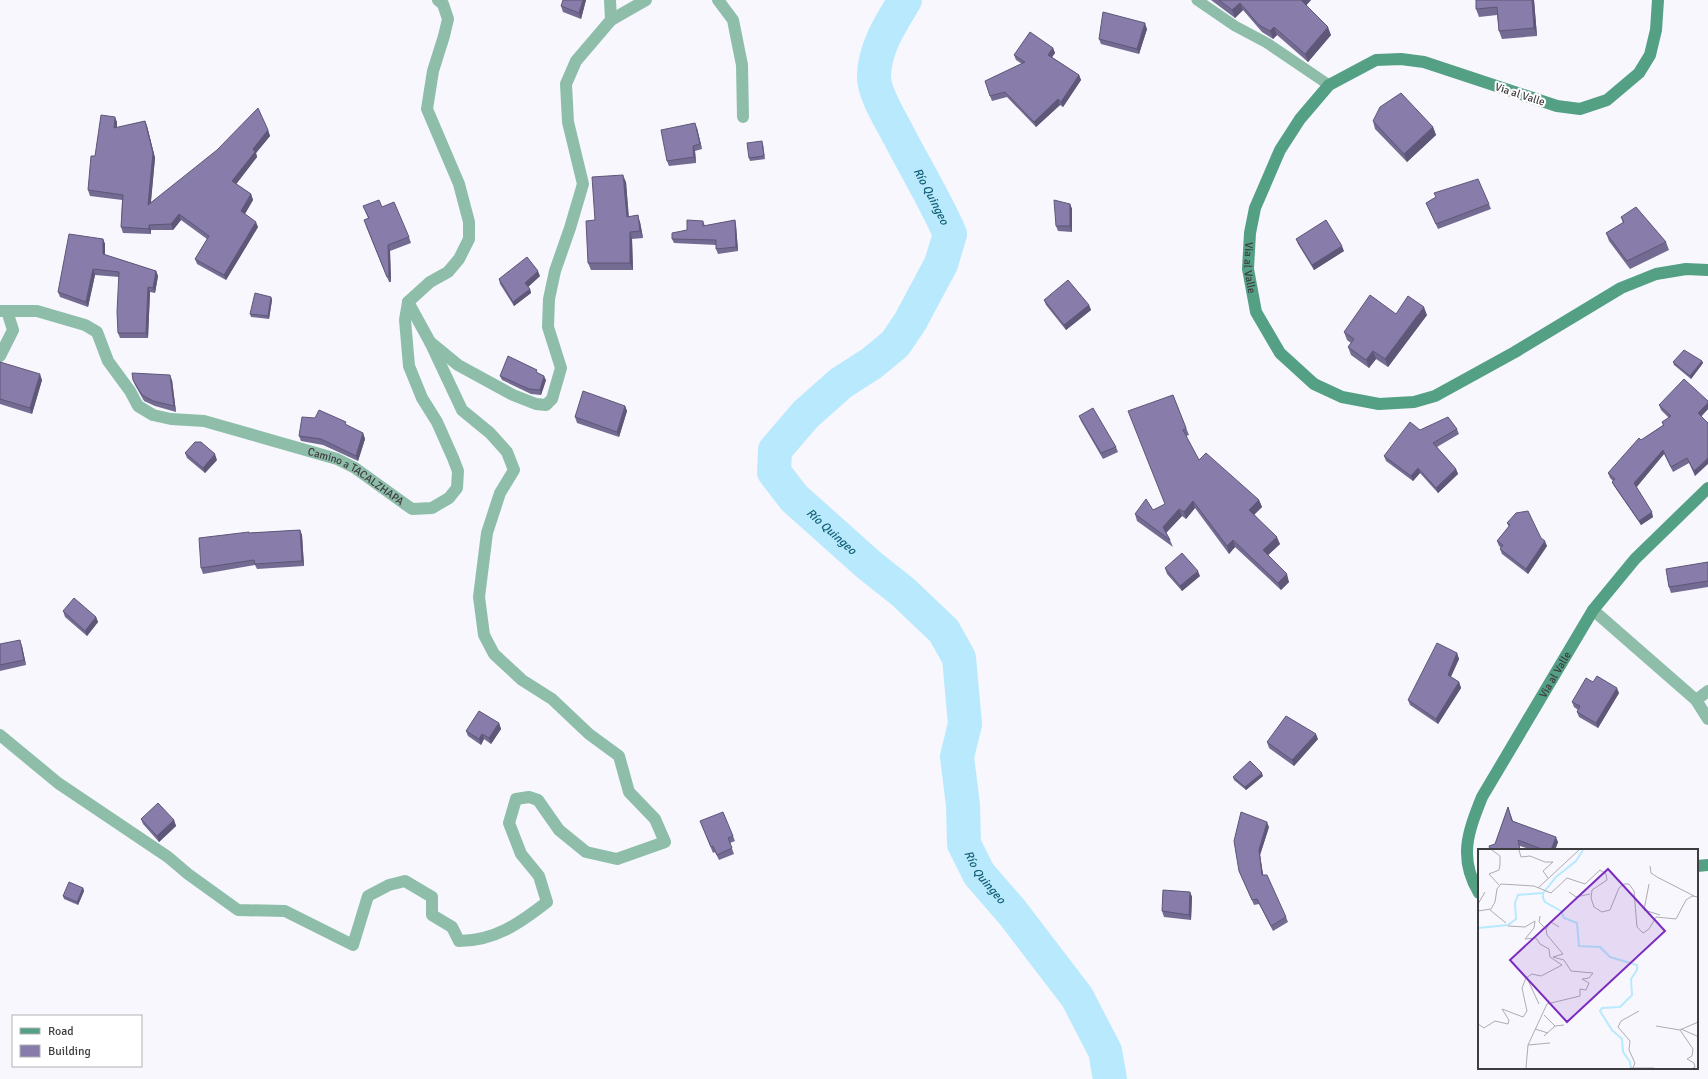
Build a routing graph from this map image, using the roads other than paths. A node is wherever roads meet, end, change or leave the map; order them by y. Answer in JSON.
{"nodes":[{"id":1,"x":438,"y":0,"type":"edge"},
{"id":2,"x":610,"y":0,"type":"edge"},
{"id":3,"x":646,"y":0,"type":"edge"},
{"id":4,"x":718,"y":0,"type":"edge"},
{"id":5,"x":1197,"y":0,"type":"edge"},
{"id":6,"x":1658,"y":0,"type":"edge"},
{"id":7,"x":611,"y":20,"type":"junction"},
{"id":8,"x":1329,"y":86,"type":"junction"},
{"id":9,"x":744,"y":117,"type":"dead end"},
{"id":10,"x":1708,"y":270,"type":"edge"},
{"id":11,"x":408,"y":302,"type":"junction"},
{"id":12,"x":3,"y":311,"type":"edge"},
{"id":13,"x":430,"y":342,"type":"junction"},
{"id":14,"x":0,"y":356,"type":"edge"},
{"id":15,"x":1708,"y":488,"type":"edge"},
{"id":16,"x":1593,"y":610,"type":"junction"},
{"id":17,"x":1708,"y":691,"type":"edge"},
{"id":18,"x":1696,"y":700,"type":"junction"},
{"id":19,"x":1708,"y":720,"type":"edge"},
{"id":20,"x":0,"y":735,"type":"edge"},
{"id":21,"x":1708,"y":865,"type":"edge"},
{"id":22,"x":1698,"y":866,"type":"edge"},
{"id":23,"x":1478,"y":890,"type":"edge"}],
"edges":[{"from":1,"to":11,"type":"street"},
{"from":2,"to":7,"type":"street"},
{"from":3,"to":7,"type":"street"},
{"from":4,"to":9,"type":"street"},
{"from":5,"to":8,"type":"lane"},
{"from":6,"to":8,"type":"main road","name":"Via al Valle"},
{"from":7,"to":13,"type":"street"},
{"from":8,"to":10,"type":"main road","name":"Via al Valle"},
{"from":11,"to":12,"type":"street","name":"Camino a TACALZHAPA"},
{"from":11,"to":13,"type":"street"},
{"from":12,"to":14,"type":"street"},
{"from":13,"to":20,"type":"street"},
{"from":15,"to":16,"type":"main road","name":"Via al Valle"},
{"from":16,"to":18,"type":"street"},
{"from":16,"to":23,"type":"main road","name":"Via al Valle"},
{"from":17,"to":18,"type":"street"},
{"from":18,"to":19,"type":"street"},
{"from":21,"to":22,"type":"main road"}]}
